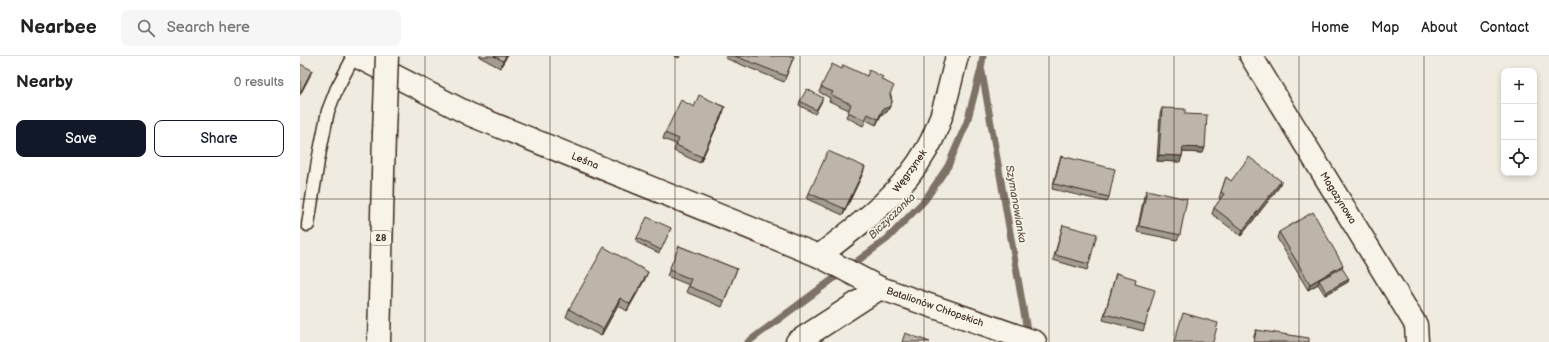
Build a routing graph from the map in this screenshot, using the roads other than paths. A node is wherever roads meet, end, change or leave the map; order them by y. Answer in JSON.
{"nodes":[{"id":1,"x":355,"y":56,"type":"edge"},
{"id":2,"x":387,"y":56,"type":"edge"},
{"id":3,"x":956,"y":56,"type":"edge"},
{"id":4,"x":1251,"y":56,"type":"edge"},
{"id":5,"x":308,"y":225,"type":"dead end"},
{"id":6,"x":819,"y":256,"type":"junction"},
{"id":7,"x":872,"y":285,"type":"junction"},
{"id":8,"x":1025,"y":339,"type":"edge"},
{"id":9,"x":379,"y":342,"type":"edge"},
{"id":10,"x":797,"y":342,"type":"edge"},
{"id":11,"x":1417,"y":342,"type":"edge"}],
"edges":[{"from":1,"to":5,"type":"lane"},
{"from":1,"to":6,"type":"street","name":"Leśna"},
{"from":2,"to":9,"type":"street","number":"28","bridge":true},
{"from":3,"to":6,"type":"street","name":"Węgrzynek"},
{"from":4,"to":11,"type":"street","name":"Magazynowa"},
{"from":6,"to":7,"type":"street","name":"Batalionów Chłopskich"},
{"from":7,"to":8,"type":"street","name":"Batalionów Chłopskich"},
{"from":7,"to":10,"type":"street","name":"Batalionów Chłopskich"}]}
